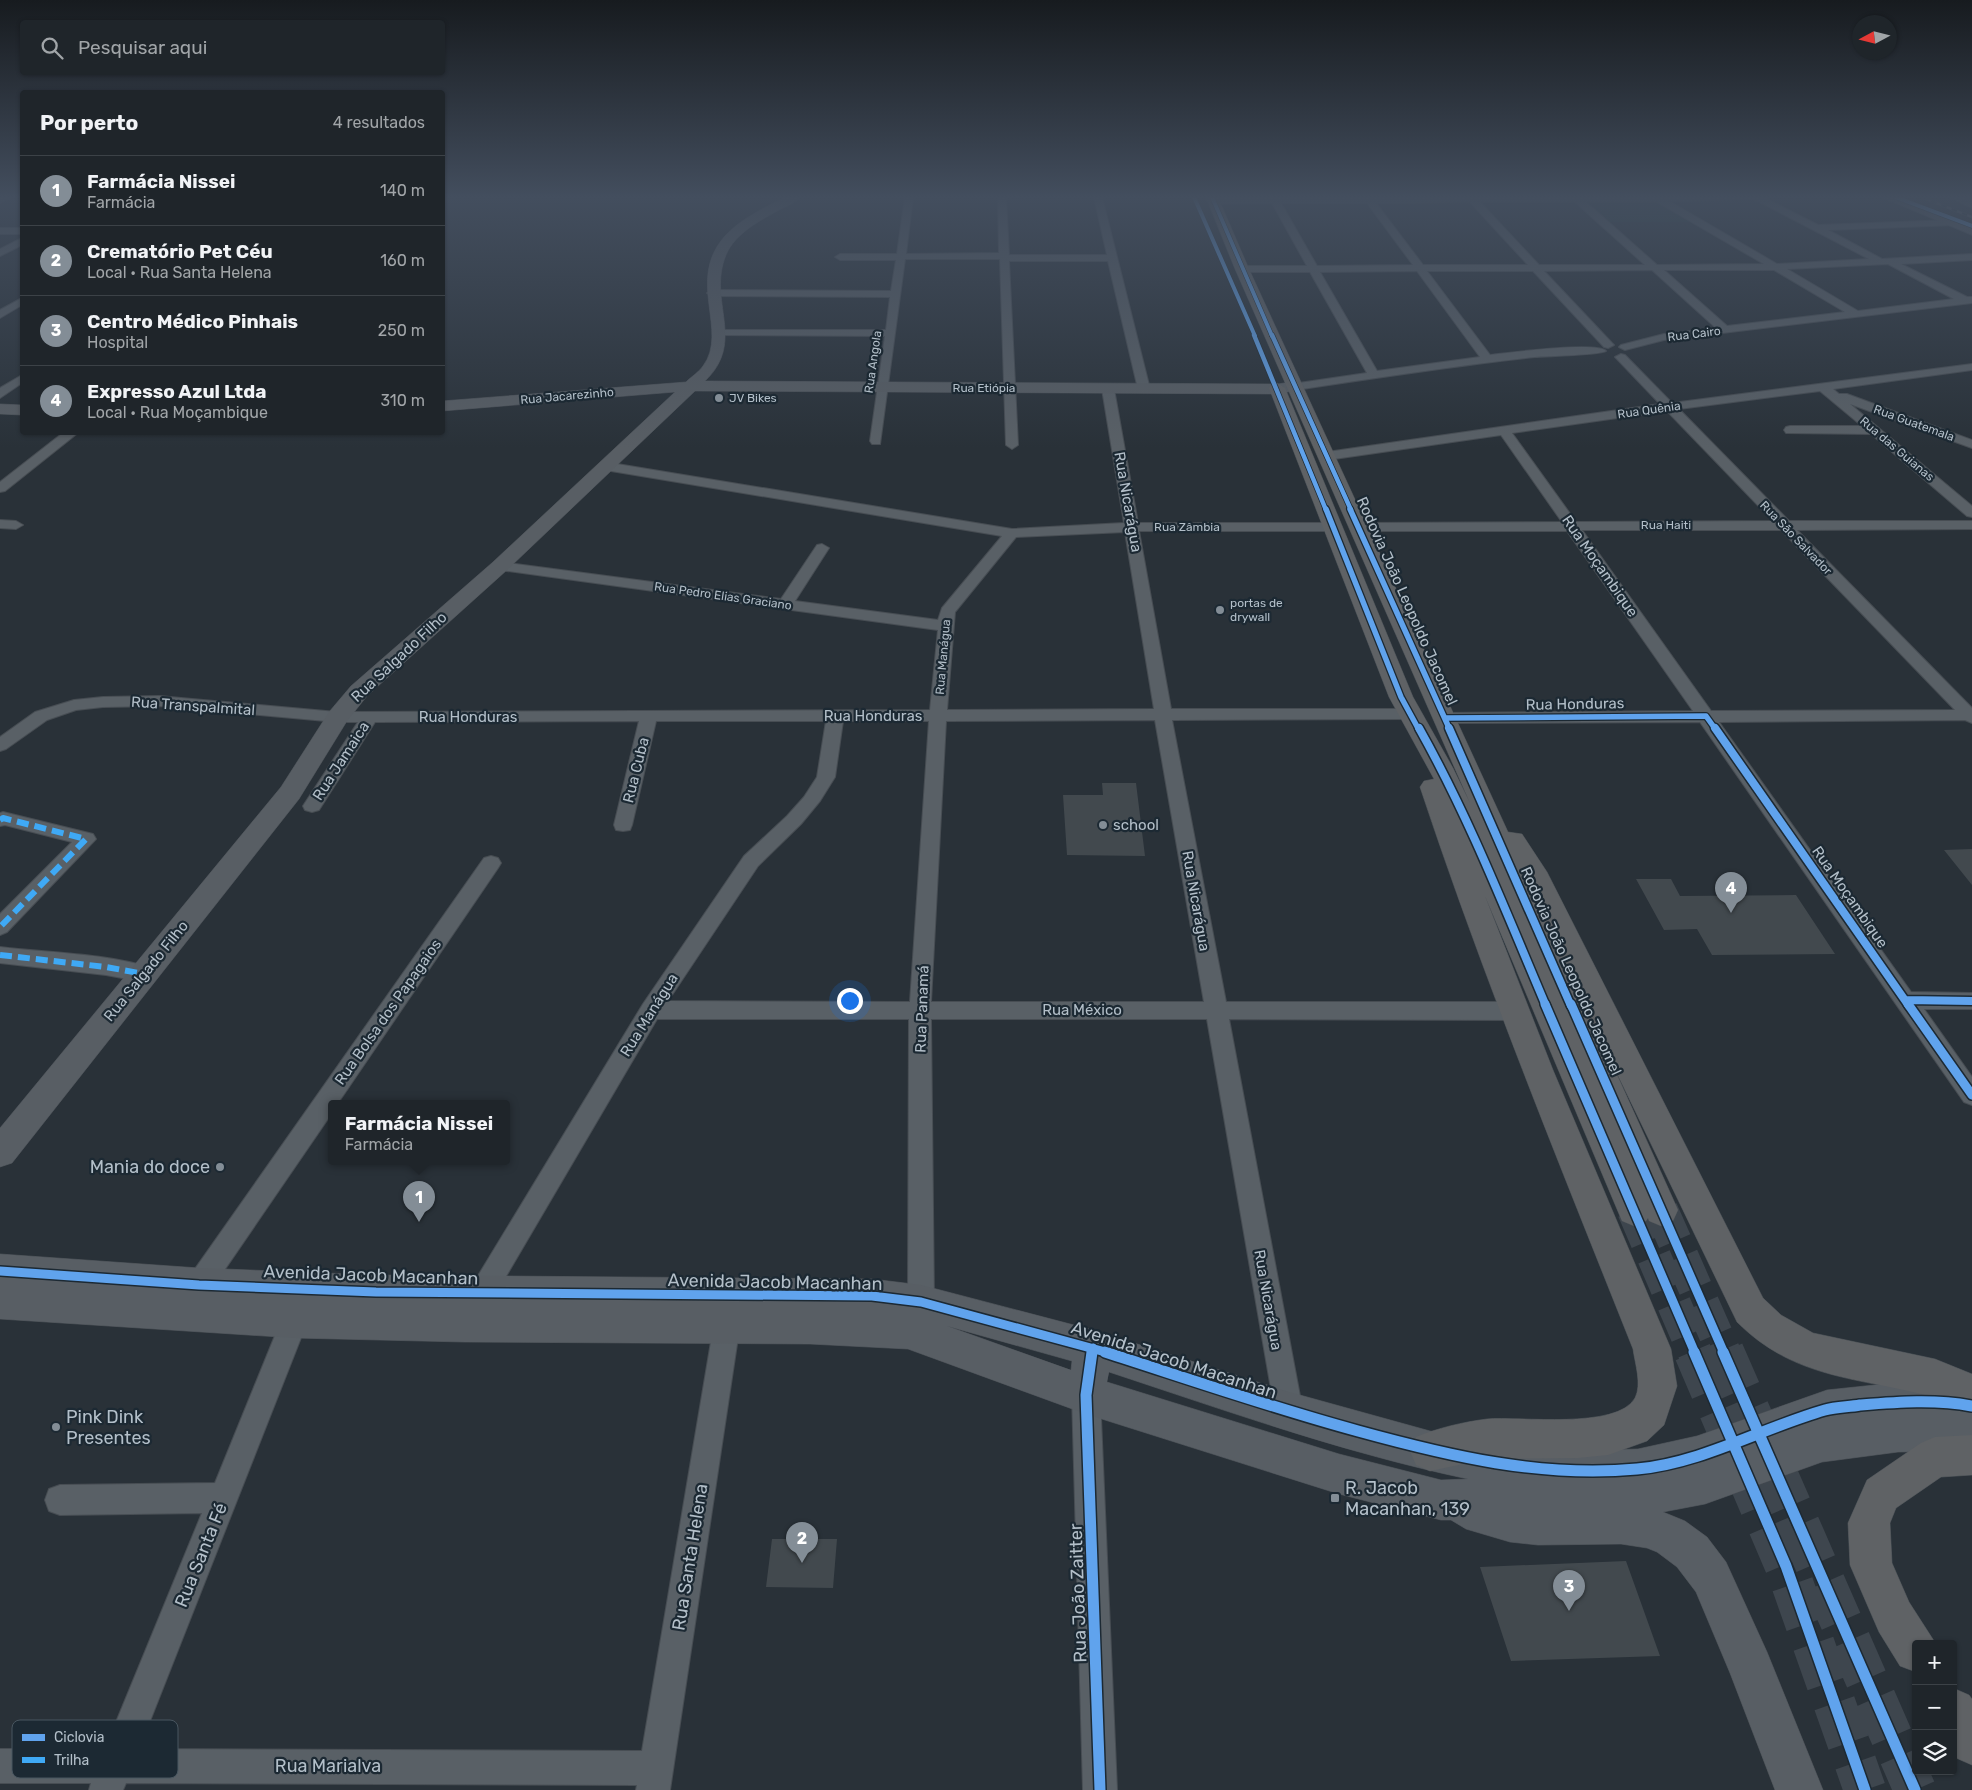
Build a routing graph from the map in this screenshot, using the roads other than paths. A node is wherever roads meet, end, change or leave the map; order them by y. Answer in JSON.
{"nodes":[{"id":1,"x":713,"y":281,"type":"edge"},
{"id":2,"x":899,"y":281,"type":"edge"},
{"id":3,"x":1005,"y":281,"type":"edge"},
{"id":4,"x":1118,"y":281,"type":"edge"},
{"id":5,"x":1235,"y":281,"type":"edge"},
{"id":6,"x":1246,"y":281,"type":"edge"},
{"id":7,"x":1321,"y":281,"type":"edge"},
{"id":8,"x":1428,"y":281,"type":"edge"},
{"id":9,"x":1547,"y":281,"type":"edge"},
{"id":10,"x":1669,"y":281,"type":"edge"},
{"id":11,"x":1800,"y":281,"type":"edge"},
{"id":12,"x":1926,"y":281,"type":"edge"},
{"id":13,"x":712,"y":293,"type":"junction"},
{"id":14,"x":897,"y":294,"type":"junction"},
{"id":15,"x":1969,"y":300,"type":"edge"},
{"id":16,"x":20,"y":305,"type":"edge"},
{"id":17,"x":0,"y":306,"type":"edge"},
{"id":18,"x":1856,"y":314,"type":"junction"},
{"id":19,"x":0,"y":316,"type":"edge"},
{"id":20,"x":1725,"y":330,"type":"junction"},
{"id":21,"x":719,"y":333,"type":"junction"},
{"id":22,"x":891,"y":333,"type":"junction"},
{"id":23,"x":1604,"y":348,"type":"junction"},
{"id":24,"x":1623,"y":352,"type":"junction"},
{"id":25,"x":1487,"y":360,"type":"junction"},
{"id":26,"x":1972,"y":367,"type":"edge"},
{"id":27,"x":1374,"y":375,"type":"junction"},
{"id":28,"x":20,"y":379,"type":"edge"},
{"id":29,"x":691,"y":386,"type":"junction"},
{"id":30,"x":883,"y":387,"type":"junction"},
{"id":31,"x":1287,"y":387,"type":"junction"},
{"id":32,"x":1010,"y":388,"type":"junction"},
{"id":33,"x":1108,"y":389,"type":"junction"},
{"id":34,"x":1144,"y":389,"type":"junction"},
{"id":35,"x":1825,"y":389,"type":"junction"},
{"id":36,"x":0,"y":394,"type":"edge"},
{"id":37,"x":0,"y":399,"type":"edge"},
{"id":38,"x":20,"y":400,"type":"edge"},
{"id":39,"x":445,"y":406,"type":"edge"},
{"id":40,"x":1668,"y":407,"type":"junction"},
{"id":41,"x":0,"y":409,"type":"edge"},
{"id":42,"x":20,"y":410,"type":"edge"},
{"id":43,"x":1972,"y":428,"type":"edge"},
{"id":44,"x":1504,"y":430,"type":"junction"},
{"id":45,"x":1790,"y":430,"type":"dead end"},
{"id":46,"x":1874,"y":430,"type":"junction"},
{"id":47,"x":69,"y":435,"type":"edge"},
{"id":48,"x":1949,"y":436,"type":"junction"},
{"id":49,"x":876,"y":441,"type":"dead end"},
{"id":50,"x":1972,"y":444,"type":"edge"},
{"id":51,"x":1012,"y":445,"type":"dead end"},
{"id":52,"x":1327,"y":456,"type":"junction"},
{"id":53,"x":605,"y":466,"type":"junction"},
{"id":54,"x":0,"y":488,"type":"edge"},
{"id":55,"x":1972,"y":513,"type":"edge"},
{"id":56,"x":0,"y":524,"type":"edge"},
{"id":57,"x":16,"y":525,"type":"dead end"},
{"id":58,"x":1783,"y":525,"type":"junction"},
{"id":59,"x":1972,"y":525,"type":"edge"},
{"id":60,"x":1571,"y":526,"type":"junction"},
{"id":61,"x":1132,"y":527,"type":"junction"},
{"id":62,"x":1333,"y":527,"type":"junction"},
{"id":63,"x":1359,"y":527,"type":"junction"},
{"id":64,"x":1012,"y":533,"type":"junction"},
{"id":65,"x":822,"y":548,"type":"dead end"},
{"id":66,"x":500,"y":566,"type":"junction"},
{"id":67,"x":786,"y":604,"type":"junction"},
{"id":68,"x":946,"y":626,"type":"junction"},
{"id":69,"x":1409,"y":714,"type":"junction"},
{"id":70,"x":938,"y":715,"type":"junction"},
{"id":71,"x":1163,"y":715,"type":"junction"},
{"id":72,"x":649,"y":716,"type":"junction"},
{"id":73,"x":835,"y":716,"type":"junction"},
{"id":74,"x":1706,"y":716,"type":"junction"},
{"id":75,"x":1971,"y":716,"type":"edge"},
{"id":76,"x":337,"y":717,"type":"junction"},
{"id":77,"x":370,"y":717,"type":"junction"},
{"id":78,"x":1445,"y":718,"type":"junction"},
{"id":79,"x":0,"y":745,"type":"edge"},
{"id":80,"x":1472,"y":779,"type":"junction"},
{"id":81,"x":312,"y":806,"type":"dead end"},
{"id":82,"x":0,"y":820,"type":"edge"},
{"id":83,"x":622,"y":825,"type":"dead end"},
{"id":84,"x":491,"y":863,"type":"dead end"},
{"id":85,"x":0,"y":927,"type":"edge"},
{"id":86,"x":0,"y":955,"type":"edge"},
{"id":87,"x":144,"y":974,"type":"junction"},
{"id":88,"x":1906,"y":1000,"type":"junction"},
{"id":89,"x":1972,"y":1001,"type":"edge"},
{"id":90,"x":651,"y":1010,"type":"junction"},
{"id":91,"x":920,"y":1010,"type":"junction"},
{"id":92,"x":1216,"y":1010,"type":"junction"},
{"id":93,"x":1514,"y":1011,"type":"junction"},
{"id":94,"x":1972,"y":1095,"type":"edge"},
{"id":95,"x":0,"y":1153,"type":"edge"},
{"id":96,"x":0,"y":1271,"type":"edge"},
{"id":97,"x":199,"y":1285,"type":"junction"},
{"id":98,"x":482,"y":1293,"type":"junction"},
{"id":99,"x":0,"y":1302,"type":"edge"},
{"id":100,"x":921,"y":1302,"type":"junction"},
{"id":101,"x":295,"y":1320,"type":"junction"},
{"id":102,"x":464,"y":1324,"type":"junction"},
{"id":103,"x":727,"y":1324,"type":"junction"},
{"id":104,"x":1093,"y":1348,"type":"junction"},
{"id":105,"x":1086,"y":1394,"type":"junction"},
{"id":106,"x":1972,"y":1394,"type":"edge"},
{"id":107,"x":1972,"y":1406,"type":"edge"},
{"id":108,"x":1289,"y":1412,"type":"junction"},
{"id":109,"x":1972,"y":1431,"type":"edge"},
{"id":110,"x":1430,"y":1451,"type":"junction"},
{"id":111,"x":1742,"y":1455,"type":"junction"},
{"id":112,"x":1972,"y":1455,"type":"edge"},
{"id":113,"x":224,"y":1498,"type":"junction"},
{"id":114,"x":60,"y":1500,"type":"dead end"},
{"id":115,"x":1441,"y":1500,"type":"junction"},
{"id":116,"x":1912,"y":1644,"type":"edge"},
{"id":117,"x":1957,"y":1718,"type":"edge"},
{"id":118,"x":134,"y":1720,"type":"edge"},
{"id":119,"x":1972,"y":1742,"type":"edge"},
{"id":120,"x":111,"y":1778,"type":"edge"},
{"id":121,"x":655,"y":1779,"type":"edge"},
{"id":122,"x":1100,"y":1790,"type":"edge"},
{"id":123,"x":1798,"y":1790,"type":"edge"}],
"edges":[{"from":1,"to":13,"type":"main road","name":"Rua Salgado Filho"},
{"from":2,"to":14,"type":"street","name":"Rua Angola"},
{"from":3,"to":32,"type":"street"},
{"from":4,"to":34,"type":"street"},
{"from":5,"to":31,"type":"highway","name":"Rodovia João Leopoldo Jacomel"},
{"from":6,"to":31,"type":"highway","name":"Rodovia João Leopoldo Jacomel"},
{"from":7,"to":27,"type":"street"},
{"from":8,"to":25,"type":"street"},
{"from":9,"to":23,"type":"street"},
{"from":10,"to":20,"type":"street"},
{"from":11,"to":18,"type":"street"},
{"from":12,"to":15,"type":"street"},
{"from":13,"to":14,"type":"street"},
{"from":13,"to":21,"type":"main road","name":"Rua Salgado Filho"},
{"from":14,"to":22,"type":"street","name":"Rua Angola"},
{"from":15,"to":18,"type":"street","name":"Rua Cairo"},
{"from":16,"to":17,"type":"street"},
{"from":16,"to":19,"type":"street"},
{"from":18,"to":20,"type":"street","name":"Rua Cairo"},
{"from":20,"to":24,"type":"street","name":"Rua Cairo"},
{"from":21,"to":22,"type":"street"},
{"from":21,"to":29,"type":"main road","name":"Rua Salgado Filho"},
{"from":22,"to":30,"type":"street","name":"Rua Angola"},
{"from":23,"to":24,"type":"street"},
{"from":23,"to":25,"type":"street"},
{"from":24,"to":40,"type":"street","name":"Rua São Salvador"},
{"from":25,"to":27,"type":"street"},
{"from":26,"to":35,"type":"street","name":"Rua Quênia"},
{"from":27,"to":31,"type":"street"},
{"from":28,"to":36,"type":"street"},
{"from":29,"to":30,"type":"main road","name":"Rua Etiópia"},
{"from":29,"to":39,"type":"main road","name":"Rua Jacarezinho"},
{"from":29,"to":53,"type":"main road","name":"Rua Salgado Filho"},
{"from":30,"to":32,"type":"main road","name":"Rua Etiópia"},
{"from":30,"to":49,"type":"street","name":"Rua Angola"},
{"from":31,"to":34,"type":"main road","name":"Rua Etiópia"},
{"from":31,"to":52,"type":"highway","name":"Rodovia João Leopoldo Jacomel"},
{"from":31,"to":62,"type":"highway","name":"Rodovia João Leopoldo Jacomel"},
{"from":32,"to":33,"type":"main road","name":"Rua Etiópia"},
{"from":32,"to":51,"type":"street"},
{"from":33,"to":34,"type":"main road","name":"Rua Etiópia"},
{"from":33,"to":61,"type":"street","name":"Rua Nicarágua"},
{"from":35,"to":40,"type":"street","name":"Rua Quênia"},
{"from":35,"to":46,"type":"street","name":"Rua das Guianas"},
{"from":35,"to":48,"type":"street","name":"Rua Guatemala"},
{"from":37,"to":38,"type":"main road"},
{"from":40,"to":44,"type":"street","name":"Rua Quênia"},
{"from":40,"to":58,"type":"street","name":"Rua São Salvador"},
{"from":41,"to":42,"type":"main road"},
{"from":43,"to":48,"type":"street"},
{"from":44,"to":52,"type":"street","name":"Rua Quênia"},
{"from":44,"to":60,"type":"street","name":"Rua Moçambique"},
{"from":45,"to":46,"type":"street"},
{"from":46,"to":55,"type":"street","name":"Rua das Guianas"},
{"from":47,"to":54,"type":"street"},
{"from":48,"to":50,"type":"street","name":"Rua Guatemala"},
{"from":52,"to":63,"type":"highway","name":"Rodovia João Leopoldo Jacomel"},
{"from":53,"to":64,"type":"street","name":"Rua Zâmbia"},
{"from":53,"to":66,"type":"main road","name":"Rua Salgado Filho"},
{"from":56,"to":57,"type":"street"},
{"from":58,"to":59,"type":"street","name":"Rua Haiti"},
{"from":58,"to":60,"type":"street","name":"Rua Haiti"},
{"from":58,"to":75,"type":"street","name":"Rua São Salvador"},
{"from":60,"to":63,"type":"street","name":"Rua Haiti"},
{"from":60,"to":74,"type":"street","name":"Rua Moçambique"},
{"from":61,"to":62,"type":"street","name":"Rua Zâmbia"},
{"from":61,"to":64,"type":"street","name":"Rua Zâmbia"},
{"from":61,"to":71,"type":"street","name":"Rua Nicarágua"},
{"from":62,"to":69,"type":"highway","name":"Rodovia João Leopoldo Jacomel"},
{"from":63,"to":78,"type":"highway","name":"Rodovia João Leopoldo Jacomel"},
{"from":64,"to":68,"type":"street","name":"Rua Manágua"},
{"from":65,"to":67,"type":"street"},
{"from":66,"to":67,"type":"street","name":"Rua Pedro Elias Graciano"},
{"from":66,"to":76,"type":"main road","name":"Rua Salgado Filho"},
{"from":67,"to":68,"type":"street","name":"Rua Pedro Elias Graciano"},
{"from":68,"to":70,"type":"street","name":"Rua Manágua"},
{"from":69,"to":71,"type":"street","name":"Rua Honduras"},
{"from":69,"to":80,"type":"highway","name":"Rodovia João Leopoldo Jacomel"},
{"from":69,"to":93,"type":"highway"},
{"from":70,"to":71,"type":"street","name":"Rua Honduras"},
{"from":70,"to":73,"type":"street","name":"Rua Honduras"},
{"from":70,"to":91,"type":"street","name":"Rua Panamá"},
{"from":71,"to":92,"type":"street","name":"Rua Nicarágua"},
{"from":72,"to":73,"type":"street","name":"Rua Honduras"},
{"from":72,"to":77,"type":"street","name":"Rua Honduras"},
{"from":72,"to":83,"type":"street","name":"Rua Cuba"},
{"from":73,"to":90,"type":"street","name":"Rua Manágua"},
{"from":74,"to":75,"type":"street","name":"Rua Honduras"},
{"from":74,"to":78,"type":"street","name":"Rua Honduras"},
{"from":74,"to":88,"type":"street","name":"Rua Moçambique"},
{"from":76,"to":77,"type":"street","name":"Rua Honduras"},
{"from":76,"to":79,"type":"street","name":"Rua Transpalmital"},
{"from":76,"to":87,"type":"main road","name":"Rua Salgado Filho"},
{"from":77,"to":81,"type":"street","name":"Rua Jamaica"},
{"from":78,"to":80,"type":"highway","name":"Rodovia João Leopoldo Jacomel"},
{"from":80,"to":106,"type":"highway"},
{"from":82,"to":85,"type":"street"},
{"from":84,"to":97,"type":"street","name":"Rua Bolsa dos Papagaios"},
{"from":86,"to":87,"type":"street"},
{"from":87,"to":95,"type":"main road","name":"Rua Salgado Filho"},
{"from":88,"to":89,"type":"street"},
{"from":88,"to":94,"type":"street","name":"Rua Moçambique"},
{"from":90,"to":91,"type":"street","name":"Rua México"},
{"from":90,"to":98,"type":"street","name":"Rua Manágua"},
{"from":91,"to":92,"type":"street","name":"Rua México"},
{"from":91,"to":100,"type":"street","name":"Rua Panamá"},
{"from":92,"to":93,"type":"street","name":"Rua México"},
{"from":92,"to":108,"type":"street","name":"Rua Nicarágua"},
{"from":93,"to":110,"type":"highway"},
{"from":96,"to":97,"type":"main road","name":"Avenida Jacob Macanhan"},
{"from":97,"to":98,"type":"main road","name":"Avenida Jacob Macanhan"},
{"from":98,"to":100,"type":"main road","name":"Avenida Jacob Macanhan"},
{"from":98,"to":102,"type":"street","name":"Rua Manágua"},
{"from":99,"to":101,"type":"main road"},
{"from":100,"to":104,"type":"main road","name":"Avenida Jacob Macanhan"},
{"from":101,"to":102,"type":"main road"},
{"from":101,"to":113,"type":"street","name":"Rua Santa Fé"},
{"from":102,"to":103,"type":"main road"},
{"from":103,"to":105,"type":"main road"},
{"from":103,"to":121,"type":"street","name":"Rua Santa Helena"},
{"from":104,"to":105,"type":"main road"},
{"from":104,"to":108,"type":"main road","name":"Avenida Jacob Macanhan"},
{"from":105,"to":115,"type":"main road"},
{"from":105,"to":122,"type":"street","name":"Rua João Zaitter"},
{"from":107,"to":111,"type":"main road"},
{"from":108,"to":110,"type":"main road","name":"Avenida Jacob Macanhan"},
{"from":109,"to":111,"type":"main road"},
{"from":110,"to":111,"type":"main road","name":"Avenida Jacob Macanhan"},
{"from":111,"to":115,"type":"main road"},
{"from":112,"to":116,"type":"highway"},
{"from":113,"to":114,"type":"street"},
{"from":113,"to":118,"type":"street","name":"Rua Santa Fé"},
{"from":115,"to":123,"type":"main road"},
{"from":117,"to":119,"type":"highway"},
{"from":120,"to":121,"type":"street","name":"Rua Marialva"}]}
